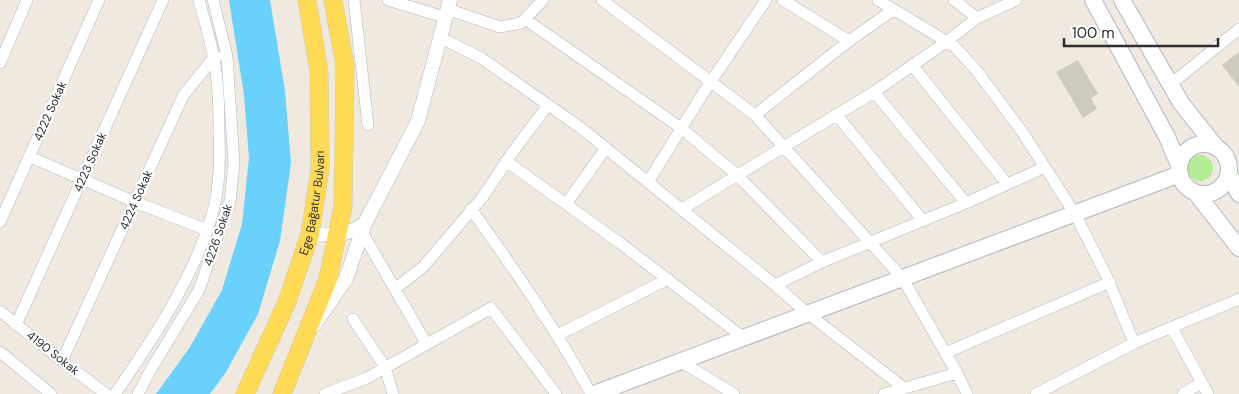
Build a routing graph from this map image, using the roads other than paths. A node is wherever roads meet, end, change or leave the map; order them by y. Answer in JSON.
{"nodes":[{"id":1,"x":27,"y":0,"type":"edge"},
{"id":2,"x":99,"y":0,"type":"edge"},
{"id":3,"x":163,"y":0,"type":"edge"},
{"id":4,"x":199,"y":0,"type":"edge"},
{"id":5,"x":213,"y":0,"type":"edge"},
{"id":6,"x":307,"y":0,"type":"edge"},
{"id":7,"x":333,"y":0,"type":"edge"},
{"id":8,"x":354,"y":0,"type":"edge"},
{"id":9,"x":388,"y":0,"type":"edge"},
{"id":10,"x":543,"y":0,"type":"edge"},
{"id":11,"x":602,"y":0,"type":"edge"},
{"id":12,"x":766,"y":0,"type":"edge"},
{"id":13,"x":783,"y":0,"type":"edge"},
{"id":14,"x":878,"y":0,"type":"edge"},
{"id":15,"x":954,"y":0,"type":"edge"},
{"id":16,"x":1016,"y":0,"type":"edge"},
{"id":17,"x":1093,"y":0,"type":"edge"},
{"id":18,"x":1122,"y":0,"type":"edge"},
{"id":19,"x":447,"y":9,"type":"edge"},
{"id":20,"x":893,"y":10,"type":"junction"},
{"id":21,"x":977,"y":18,"type":"junction"},
{"id":22,"x":525,"y":19,"type":"junction"},
{"id":23,"x":1239,"y":29,"type":"edge"},
{"id":24,"x":439,"y":37,"type":"junction"},
{"id":25,"x":849,"y":41,"type":"junction"},
{"id":26,"x":946,"y":42,"type":"junction"},
{"id":27,"x":226,"y":56,"type":"junction"},
{"id":28,"x":214,"y":57,"type":"junction"},
{"id":29,"x":0,"y":62,"type":"edge"},
{"id":30,"x":912,"y":66,"type":"junction"},
{"id":31,"x":710,"y":82,"type":"junction"},
{"id":32,"x":1171,"y":84,"type":"junction"},
{"id":33,"x":874,"y":92,"type":"junction"},
{"id":34,"x":548,"y":105,"type":"junction"},
{"id":35,"x":836,"y":114,"type":"junction"},
{"id":36,"x":755,"y":115,"type":"junction"},
{"id":37,"x":368,"y":125,"type":"dead end"},
{"id":38,"x":681,"y":128,"type":"junction"},
{"id":39,"x":784,"y":147,"type":"junction"},
{"id":40,"x":606,"y":148,"type":"junction"},
{"id":41,"x":30,"y":157,"type":"junction"},
{"id":42,"x":1228,"y":158,"type":"edge"},
{"id":43,"x":506,"y":161,"type":"junction"},
{"id":44,"x":1045,"y":167,"type":"junction"},
{"id":45,"x":1180,"y":170,"type":"junction"},
{"id":46,"x":737,"y":175,"type":"junction"},
{"id":47,"x":82,"y":180,"type":"junction"},
{"id":48,"x":648,"y":182,"type":"junction"},
{"id":49,"x":1007,"y":184,"type":"junction"},
{"id":50,"x":1196,"y":193,"type":"junction"},
{"id":51,"x":1239,"y":194,"type":"edge"},
{"id":52,"x":135,"y":202,"type":"junction"},
{"id":53,"x":966,"y":202,"type":"junction"},
{"id":54,"x":566,"y":204,"type":"junction"},
{"id":55,"x":471,"y":209,"type":"junction"},
{"id":56,"x":682,"y":209,"type":"junction"},
{"id":57,"x":1075,"y":214,"type":"junction"},
{"id":58,"x":923,"y":221,"type":"junction"},
{"id":59,"x":0,"y":222,"type":"edge"},
{"id":60,"x":364,"y":228,"type":"junction"},
{"id":61,"x":206,"y":230,"type":"junction"},
{"id":62,"x":310,"y":234,"type":"junction"},
{"id":63,"x":337,"y":235,"type":"junction"},
{"id":64,"x":869,"y":243,"type":"junction"},
{"id":65,"x":1239,"y":248,"type":"edge"},
{"id":66,"x":822,"y":262,"type":"junction"},
{"id":67,"x":668,"y":279,"type":"junction"},
{"id":68,"x":903,"y":279,"type":"junction"},
{"id":69,"x":1110,"y":282,"type":"junction"},
{"id":70,"x":775,"y":285,"type":"junction"},
{"id":71,"x":396,"y":288,"type":"junction"},
{"id":72,"x":1239,"y":299,"type":"edge"},
{"id":73,"x":0,"y":311,"type":"edge"},
{"id":74,"x":807,"y":313,"type":"junction"},
{"id":75,"x":353,"y":319,"type":"dead end"},
{"id":76,"x":16,"y":324,"type":"junction"},
{"id":77,"x":1172,"y":328,"type":"junction"},
{"id":78,"x":558,"y":334,"type":"junction"},
{"id":79,"x":306,"y":335,"type":"junction"},
{"id":80,"x":744,"y":338,"type":"junction"},
{"id":81,"x":426,"y":343,"type":"junction"},
{"id":82,"x":1134,"y":343,"type":"junction"},
{"id":83,"x":0,"y":352,"type":"edge"},
{"id":84,"x":945,"y":353,"type":"junction"},
{"id":85,"x":62,"y":361,"type":"junction"},
{"id":86,"x":680,"y":361,"type":"junction"},
{"id":87,"x":386,"y":367,"type":"junction"},
{"id":88,"x":957,"y":372,"type":"junction"},
{"id":89,"x":1201,"y":383,"type":"junction"},
{"id":90,"x":904,"y":388,"type":"junction"},
{"id":91,"x":51,"y":394,"type":"edge"},
{"id":92,"x":106,"y":394,"type":"edge"},
{"id":93,"x":115,"y":394,"type":"edge"},
{"id":94,"x":138,"y":394,"type":"edge"},
{"id":95,"x":245,"y":394,"type":"edge"},
{"id":96,"x":282,"y":394,"type":"edge"},
{"id":97,"x":325,"y":394,"type":"edge"},
{"id":98,"x":393,"y":394,"type":"edge"},
{"id":99,"x":556,"y":394,"type":"edge"},
{"id":100,"x":592,"y":394,"type":"edge"},
{"id":101,"x":734,"y":394,"type":"edge"},
{"id":102,"x":884,"y":394,"type":"edge"},
{"id":103,"x":967,"y":394,"type":"edge"},
{"id":104,"x":1036,"y":394,"type":"edge"},
{"id":105,"x":1183,"y":394,"type":"edge"},
{"id":106,"x":1208,"y":394,"type":"edge"}],
"edges":[{"from":1,"to":29,"type":"street"},
{"from":2,"to":41,"type":"street","name":"4222 Sokak"},
{"from":3,"to":47,"type":"street","name":"4223 Sokak"},
{"from":4,"to":28,"type":"street"},
{"from":5,"to":27,"type":"street","name":"4226 Sokak"},
{"from":6,"to":62,"type":"main road","name":"Ege Bağatur Bulvarı"},
{"from":7,"to":63,"type":"main road","name":"Ege Bağatur Bulvarı"},
{"from":8,"to":37,"type":"street"},
{"from":9,"to":19,"type":"street"},
{"from":10,"to":22,"type":"street"},
{"from":11,"to":31,"type":"street"},
{"from":12,"to":31,"type":"street"},
{"from":13,"to":25,"type":"street"},
{"from":14,"to":20,"type":"street"},
{"from":15,"to":21,"type":"street"},
{"from":16,"to":21,"type":"street"},
{"from":17,"to":45,"type":"main road"},
{"from":18,"to":32,"type":"main road"},
{"from":19,"to":22,"type":"street"},
{"from":19,"to":24,"type":"street"},
{"from":20,"to":25,"type":"street"},
{"from":20,"to":26,"type":"street"},
{"from":21,"to":26,"type":"street"},
{"from":22,"to":38,"type":"street"},
{"from":23,"to":32,"type":"street"},
{"from":24,"to":34,"type":"street"},
{"from":24,"to":60,"type":"street"},
{"from":25,"to":36,"type":"street"},
{"from":26,"to":30,"type":"street"},
{"from":26,"to":44,"type":"street"},
{"from":27,"to":28,"type":"street"},
{"from":27,"to":94,"type":"street","name":"4226 Sokak"},
{"from":28,"to":52,"type":"street","name":"4224 Sokak"},
{"from":28,"to":61,"type":"street"},
{"from":30,"to":33,"type":"street"},
{"from":30,"to":49,"type":"street"},
{"from":31,"to":36,"type":"street"},
{"from":31,"to":38,"type":"street"},
{"from":32,"to":42,"type":"main road"},
{"from":33,"to":35,"type":"street"},
{"from":33,"to":53,"type":"street"},
{"from":34,"to":40,"type":"street"},
{"from":34,"to":43,"type":"street"},
{"from":35,"to":39,"type":"street"},
{"from":35,"to":58,"type":"street"},
{"from":36,"to":39,"type":"street"},
{"from":38,"to":46,"type":"street"},
{"from":38,"to":48,"type":"street"},
{"from":39,"to":46,"type":"street"},
{"from":39,"to":64,"type":"street"},
{"from":40,"to":48,"type":"street"},
{"from":40,"to":54,"type":"street"},
{"from":41,"to":47,"type":"street"},
{"from":41,"to":59,"type":"street","name":"4222 Sokak"},
{"from":42,"to":45,"type":"main road"},
{"from":42,"to":50,"type":"main road"},
{"from":42,"to":51,"type":"main road"},
{"from":43,"to":54,"type":"street"},
{"from":43,"to":55,"type":"street"},
{"from":44,"to":49,"type":"street"},
{"from":44,"to":57,"type":"street"},
{"from":45,"to":50,"type":"main road"},
{"from":45,"to":57,"type":"main road"},
{"from":46,"to":56,"type":"street"},
{"from":46,"to":66,"type":"street"},
{"from":47,"to":52,"type":"street"},
{"from":47,"to":76,"type":"street","name":"4223 Sokak"},
{"from":48,"to":56,"type":"street"},
{"from":49,"to":53,"type":"street"},
{"from":50,"to":65,"type":"main road"},
{"from":52,"to":61,"type":"street"},
{"from":52,"to":85,"type":"street","name":"4224 Sokak"},
{"from":53,"to":58,"type":"street"},
{"from":54,"to":67,"type":"street"},
{"from":55,"to":71,"type":"street"},
{"from":55,"to":78,"type":"street"},
{"from":56,"to":70,"type":"street"},
{"from":57,"to":68,"type":"main road"},
{"from":57,"to":69,"type":"street"},
{"from":58,"to":64,"type":"street"},
{"from":60,"to":63,"type":"street"},
{"from":60,"to":71,"type":"street"},
{"from":60,"to":79,"type":"street"},
{"from":61,"to":93,"type":"street"},
{"from":62,"to":63,"type":"street"},
{"from":62,"to":95,"type":"main road","name":"Ege Bağatur Bulvarı"},
{"from":63,"to":79,"type":"main road","name":"Ege Bağatur Bulvarı"},
{"from":64,"to":66,"type":"street"},
{"from":64,"to":68,"type":"street"},
{"from":66,"to":70,"type":"street"},
{"from":67,"to":78,"type":"street"},
{"from":67,"to":80,"type":"street"},
{"from":68,"to":74,"type":"main road"},
{"from":68,"to":84,"type":"street"},
{"from":69,"to":82,"type":"street"},
{"from":69,"to":84,"type":"street"},
{"from":70,"to":74,"type":"street"},
{"from":71,"to":81,"type":"street"},
{"from":72,"to":77,"type":"street"},
{"from":73,"to":76,"type":"street","name":"4190 Sokak"},
{"from":74,"to":80,"type":"main road"},
{"from":74,"to":90,"type":"street"},
{"from":75,"to":87,"type":"street"},
{"from":76,"to":85,"type":"street","name":"4190 Sokak"},
{"from":77,"to":82,"type":"street"},
{"from":77,"to":89,"type":"street"},
{"from":78,"to":100,"type":"street"},
{"from":79,"to":96,"type":"main road","name":"Ege Bağatur Bulvarı"},
{"from":80,"to":86,"type":"main road"},
{"from":81,"to":87,"type":"street"},
{"from":81,"to":99,"type":"street"},
{"from":82,"to":104,"type":"street"},
{"from":83,"to":91,"type":"street"},
{"from":84,"to":88,"type":"street"},
{"from":85,"to":92,"type":"street","name":"4190 Sokak"},
{"from":86,"to":100,"type":"main road"},
{"from":86,"to":101,"type":"street"},
{"from":87,"to":97,"type":"street"},
{"from":87,"to":98,"type":"street"},
{"from":88,"to":90,"type":"street"},
{"from":88,"to":103,"type":"street"},
{"from":89,"to":105,"type":"street"},
{"from":89,"to":106,"type":"street"},
{"from":90,"to":102,"type":"street"}]}
